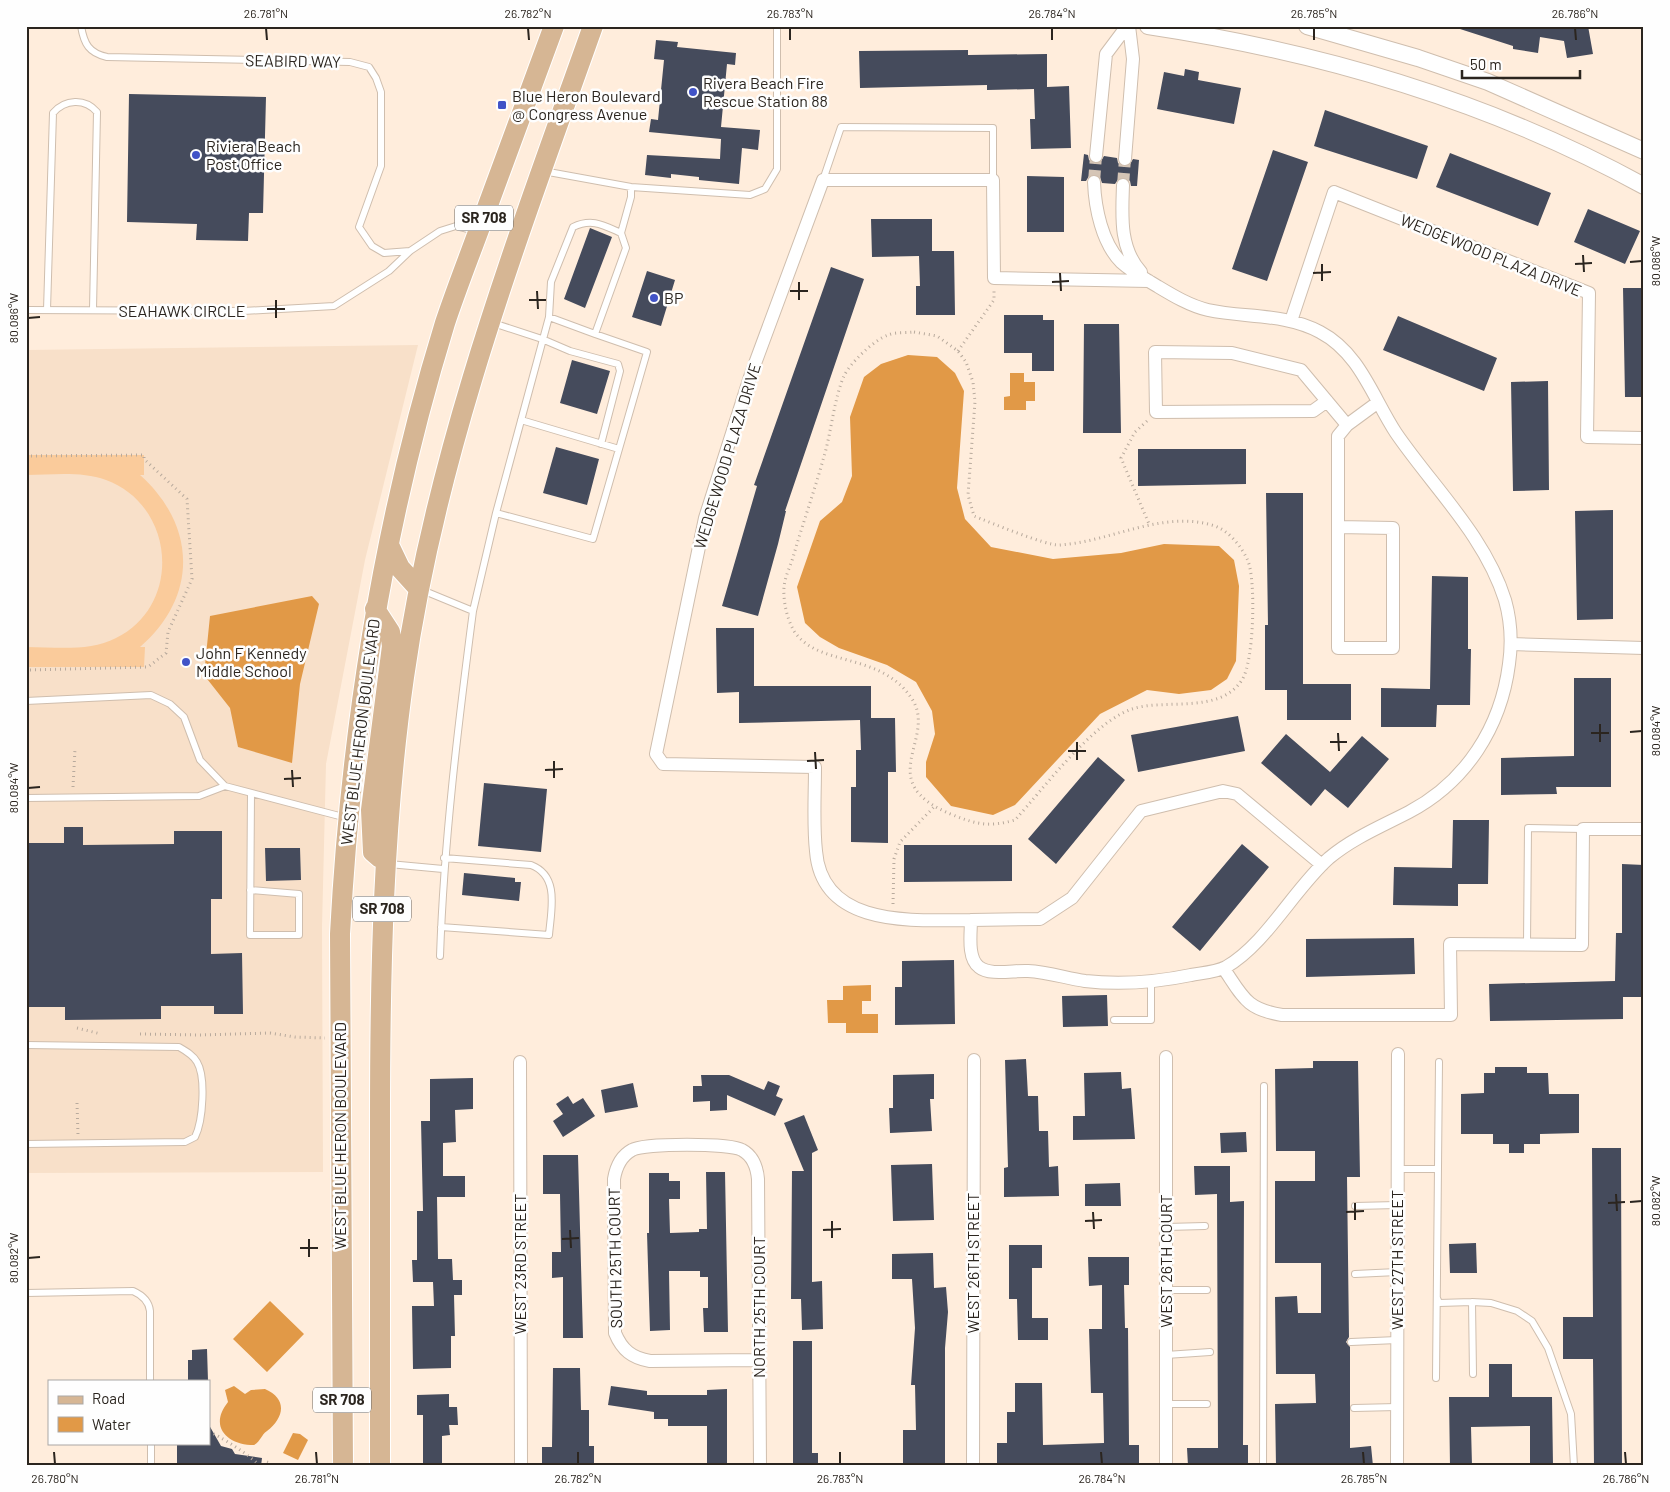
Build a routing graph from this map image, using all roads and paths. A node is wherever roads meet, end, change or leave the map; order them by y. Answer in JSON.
{"nodes":[{"id":1,"x":81,"y":26,"type":"edge"},
{"id":2,"x":554,"y":26,"type":"edge"},
{"id":3,"x":593,"y":26,"type":"edge"},
{"id":4,"x":777,"y":26,"type":"edge"},
{"id":5,"x":1128,"y":26,"type":"edge"},
{"id":6,"x":1148,"y":26,"type":"edge"},
{"id":7,"x":1307,"y":26,"type":"edge"},
{"id":8,"x":1644,"y":151,"type":"edge"},
{"id":9,"x":1096,"y":156,"type":"tunnel mouth"},
{"id":10,"x":1125,"y":158,"type":"tunnel mouth"},
{"id":11,"x":542,"y":171,"type":"junction"},
{"id":12,"x":823,"y":180,"type":"junction"},
{"id":13,"x":993,"y":180,"type":"junction"},
{"id":14,"x":1094,"y":182,"type":"tunnel mouth"},
{"id":15,"x":1124,"y":185,"type":"tunnel mouth"},
{"id":16,"x":1644,"y":186,"type":"edge"},
{"id":17,"x":631,"y":187,"type":"junction"},
{"id":18,"x":478,"y":232,"type":"junction"},
{"id":19,"x":621,"y":233,"type":"junction"},
{"id":20,"x":410,"y":251,"type":"junction"},
{"id":21,"x":994,"y":278,"type":"junction"},
{"id":22,"x":1149,"y":281,"type":"junction"},
{"id":23,"x":26,"y":310,"type":"edge"},
{"id":24,"x":47,"y":310,"type":"junction"},
{"id":25,"x":93,"y":310,"type":"junction"},
{"id":26,"x":549,"y":317,"type":"junction"},
{"id":27,"x":489,"y":322,"type":"junction"},
{"id":28,"x":1291,"y":322,"type":"junction"},
{"id":29,"x":595,"y":334,"type":"junction"},
{"id":30,"x":542,"y":339,"type":"junction"},
{"id":31,"x":958,"y":351,"type":"junction"},
{"id":32,"x":1327,"y":402,"type":"junction"},
{"id":33,"x":1378,"y":403,"type":"junction"},
{"id":34,"x":1156,"y":412,"type":"junction"},
{"id":35,"x":521,"y":420,"type":"junction"},
{"id":36,"x":1347,"y":426,"type":"junction"},
{"id":37,"x":1644,"y":438,"type":"edge"},
{"id":38,"x":601,"y":444,"type":"junction"},
{"id":39,"x":619,"y":449,"type":"junction"},
{"id":40,"x":26,"y":456,"type":"edge"},
{"id":41,"x":496,"y":513,"type":"junction"},
{"id":42,"x":1150,"y":524,"type":"junction"},
{"id":43,"x":1338,"y":527,"type":"junction"},
{"id":44,"x":389,"y":545,"type":"junction"},
{"id":45,"x":419,"y":589,"type":"junction"},
{"id":46,"x":375,"y":609,"type":"junction"},
{"id":47,"x":473,"y":611,"type":"junction"},
{"id":48,"x":1511,"y":644,"type":"junction"},
{"id":49,"x":1644,"y":648,"type":"edge"},
{"id":50,"x":26,"y":670,"type":"edge"},
{"id":51,"x":26,"y":701,"type":"edge"},
{"id":52,"x":75,"y":749,"type":"dead end"},
{"id":53,"x":225,"y":786,"type":"junction"},
{"id":54,"x":74,"y":787,"type":"dead end"},
{"id":55,"x":251,"y":793,"type":"junction"},
{"id":56,"x":26,"y":798,"type":"edge"},
{"id":57,"x":934,"y":807,"type":"junction"},
{"id":58,"x":348,"y":819,"type":"junction"},
{"id":59,"x":1583,"y":829,"type":"junction"},
{"id":60,"x":1644,"y":829,"type":"edge"},
{"id":61,"x":444,"y":858,"type":"junction"},
{"id":62,"x":385,"y":863,"type":"junction"},
{"id":63,"x":1322,"y":864,"type":"junction"},
{"id":64,"x":443,"y":869,"type":"junction"},
{"id":65,"x":250,"y":890,"type":"junction"},
{"id":66,"x":892,"y":919,"type":"junction"},
{"id":67,"x":971,"y":920,"type":"junction"},
{"id":68,"x":441,"y":927,"type":"junction"},
{"id":69,"x":1527,"y":944,"type":"junction"},
{"id":70,"x":440,"y":956,"type":"dead end"},
{"id":71,"x":1224,"y":969,"type":"junction"},
{"id":72,"x":1150,"y":982,"type":"junction"},
{"id":73,"x":1114,"y":1020,"type":"dead end"},
{"id":74,"x":77,"y":1028,"type":"dead end"},
{"id":75,"x":110,"y":1034,"type":"dead end"},
{"id":76,"x":138,"y":1034,"type":"dead end"},
{"id":77,"x":328,"y":1038,"type":"dead end"},
{"id":78,"x":26,"y":1045,"type":"edge"},
{"id":79,"x":1398,"y":1054,"type":"dead end"},
{"id":80,"x":1166,"y":1057,"type":"dead end"},
{"id":81,"x":974,"y":1060,"type":"dead end"},
{"id":82,"x":520,"y":1062,"type":"dead end"},
{"id":83,"x":1439,"y":1062,"type":"dead end"},
{"id":84,"x":1264,"y":1086,"type":"dead end"},
{"id":85,"x":77,"y":1103,"type":"dead end"},
{"id":86,"x":78,"y":1143,"type":"junction"},
{"id":87,"x":26,"y":1144,"type":"edge"},
{"id":88,"x":746,"y":1152,"type":"joint"},
{"id":89,"x":1397,"y":1169,"type":"junction"},
{"id":90,"x":1438,"y":1169,"type":"junction"},
{"id":91,"x":1397,"y":1204,"type":"junction"},
{"id":92,"x":1355,"y":1206,"type":"dead end"},
{"id":93,"x":1205,"y":1226,"type":"dead end"},
{"id":94,"x":1166,"y":1227,"type":"junction"},
{"id":95,"x":1397,"y":1272,"type":"junction"},
{"id":96,"x":1355,"y":1274,"type":"dead end"},
{"id":97,"x":1166,"y":1290,"type":"junction"},
{"id":98,"x":1207,"y":1290,"type":"dead end"},
{"id":99,"x":26,"y":1293,"type":"edge"},
{"id":100,"x":1437,"y":1298,"type":"junction"},
{"id":101,"x":1472,"y":1302,"type":"junction"},
{"id":102,"x":1397,"y":1340,"type":"junction"},
{"id":103,"x":1350,"y":1342,"type":"dead end"},
{"id":104,"x":1210,"y":1352,"type":"dead end"},
{"id":105,"x":1166,"y":1354,"type":"junction"},
{"id":106,"x":759,"y":1360,"type":"junction"},
{"id":107,"x":1473,"y":1374,"type":"dead end"},
{"id":108,"x":1436,"y":1378,"type":"dead end"},
{"id":109,"x":150,"y":1380,"type":"edge"},
{"id":110,"x":1167,"y":1404,"type":"junction"},
{"id":111,"x":1207,"y":1404,"type":"dead end"},
{"id":112,"x":1397,"y":1407,"type":"junction"},
{"id":113,"x":1354,"y":1408,"type":"dead end"},
{"id":114,"x":210,"y":1432,"type":"edge"},
{"id":115,"x":151,"y":1444,"type":"edge"},
{"id":116,"x":151,"y":1466,"type":"edge"},
{"id":117,"x":259,"y":1466,"type":"edge"},
{"id":118,"x":264,"y":1466,"type":"edge"},
{"id":119,"x":269,"y":1466,"type":"edge"},
{"id":120,"x":343,"y":1466,"type":"edge"},
{"id":121,"x":380,"y":1466,"type":"edge"},
{"id":122,"x":521,"y":1466,"type":"edge"},
{"id":123,"x":760,"y":1466,"type":"edge"},
{"id":124,"x":973,"y":1466,"type":"edge"},
{"id":125,"x":1166,"y":1466,"type":"edge"},
{"id":126,"x":1263,"y":1466,"type":"edge"},
{"id":127,"x":1397,"y":1466,"type":"edge"},
{"id":128,"x":1574,"y":1466,"type":"edge"}],
"edges":[{"from":1,"to":20,"type":"lane","name":"SEABIRD WAY"},
{"from":2,"to":18,"type":"main road","name":"WEST BLUE HERON BOULEVARD","number":"SR 708"},
{"from":3,"to":11,"type":"main road","number":"SR 708"},
{"from":4,"to":17,"type":"lane"},
{"from":5,"to":9,"type":"street"},
{"from":5,"to":10,"type":"street"},
{"from":6,"to":16,"type":"street"},
{"from":7,"to":8,"type":"street"},
{"from":11,"to":17,"type":"lane"},
{"from":11,"to":27,"type":"main road","number":"SR 708"},
{"from":12,"to":13,"type":"street"},
{"from":12,"to":13,"type":"lane"},
{"from":12,"to":66,"type":"street","name":"WEDGEWOOD PLAZA DRIVE"},
{"from":13,"to":21,"type":"street"},
{"from":14,"to":22,"type":"street"},
{"from":15,"to":22,"type":"street"},
{"from":17,"to":19,"type":"lane"},
{"from":18,"to":20,"type":"lane","name":"SEABIRD WAY"},
{"from":18,"to":44,"type":"main road","name":"WEST BLUE HERON BOULEVARD","number":"SR 708"},
{"from":19,"to":26,"type":"lane"},
{"from":19,"to":29,"type":"lane"},
{"from":20,"to":25,"type":"lane","name":"SEAHAWK CIRCLE"},
{"from":21,"to":22,"type":"street"},
{"from":21,"to":31,"type":"path"},
{"from":22,"to":28,"type":"street"},
{"from":23,"to":24,"type":"lane","name":"SEAHAWK CIRCLE"},
{"from":24,"to":25,"type":"lane","name":"SEAHAWK CIRCLE"},
{"from":24,"to":25,"type":"lane"},
{"from":26,"to":29,"type":"lane"},
{"from":26,"to":30,"type":"lane"},
{"from":27,"to":30,"type":"lane"},
{"from":27,"to":45,"type":"main road","number":"SR 708"},
{"from":28,"to":33,"type":"street"},
{"from":28,"to":37,"type":"street","name":"WEDGEWOOD PLAZA DRIVE"},
{"from":29,"to":39,"type":"lane"},
{"from":30,"to":35,"type":"lane"},
{"from":30,"to":38,"type":"lane"},
{"from":31,"to":42,"type":"path"},
{"from":31,"to":57,"type":"path"},
{"from":32,"to":34,"type":"street"},
{"from":32,"to":34,"type":"street"},
{"from":32,"to":36,"type":"street"},
{"from":33,"to":36,"type":"street"},
{"from":33,"to":48,"type":"street"},
{"from":34,"to":42,"type":"path"},
{"from":35,"to":38,"type":"lane"},
{"from":35,"to":41,"type":"lane"},
{"from":36,"to":43,"type":"street"},
{"from":38,"to":39,"type":"lane"},
{"from":39,"to":41,"type":"lane"},
{"from":40,"to":50,"type":"path"},
{"from":41,"to":47,"type":"lane"},
{"from":42,"to":57,"type":"path"},
{"from":43,"to":43,"type":"street"},
{"from":44,"to":45,"type":"main road"},
{"from":44,"to":46,"type":"main road","name":"WEST BLUE HERON BOULEVARD","number":"SR 708"},
{"from":45,"to":47,"type":"lane"},
{"from":45,"to":62,"type":"main road","number":"SR 708"},
{"from":46,"to":58,"type":"main road","name":"WEST BLUE HERON BOULEVARD","number":"SR 708"},
{"from":46,"to":62,"type":"main road"},
{"from":47,"to":61,"type":"lane"},
{"from":48,"to":49,"type":"street"},
{"from":48,"to":63,"type":"street"},
{"from":51,"to":53,"type":"lane"},
{"from":52,"to":54,"type":"path"},
{"from":53,"to":55,"type":"lane"},
{"from":53,"to":56,"type":"lane"},
{"from":55,"to":58,"type":"lane"},
{"from":55,"to":65,"type":"lane"},
{"from":57,"to":66,"type":"path"},
{"from":58,"to":120,"type":"main road","name":"WEST BLUE HERON BOULEVARD","number":"SR 708"},
{"from":59,"to":60,"type":"street"},
{"from":59,"to":69,"type":"street"},
{"from":59,"to":69,"type":"lane"},
{"from":61,"to":64,"type":"lane"},
{"from":61,"to":68,"type":"lane"},
{"from":62,"to":64,"type":"lane"},
{"from":62,"to":121,"type":"main road","number":"SR 708"},
{"from":63,"to":67,"type":"street","name":"WEDGEWOOD PLAZA DRIVE"},
{"from":63,"to":71,"type":"street"},
{"from":64,"to":68,"type":"lane"},
{"from":65,"to":65,"type":"lane"},
{"from":66,"to":67,"type":"street","name":"WEDGEWOOD PLAZA DRIVE"},
{"from":67,"to":72,"type":"street"},
{"from":68,"to":70,"type":"lane"},
{"from":69,"to":71,"type":"street"},
{"from":71,"to":72,"type":"street"},
{"from":72,"to":73,"type":"lane"},
{"from":74,"to":75,"type":"path"},
{"from":76,"to":77,"type":"path"},
{"from":78,"to":86,"type":"lane"},
{"from":79,"to":89,"type":"street","name":"WEST 27TH STREET"},
{"from":80,"to":94,"type":"street","name":"WEST 26TH COURT"},
{"from":81,"to":124,"type":"street","name":"WEST 26TH STREET"},
{"from":82,"to":122,"type":"street","name":"WEST 23RD STREET"},
{"from":83,"to":90,"type":"lane"},
{"from":84,"to":126,"type":"lane"},
{"from":85,"to":86,"type":"path"},
{"from":86,"to":87,"type":"lane"},
{"from":88,"to":106,"type":"street","name":"NORTH 25TH COURT"},
{"from":88,"to":106,"type":"street","name":"SOUTH 25TH COURT"},
{"from":89,"to":90,"type":"lane"},
{"from":89,"to":91,"type":"street","name":"WEST 27TH STREET"},
{"from":90,"to":100,"type":"lane"},
{"from":91,"to":92,"type":"lane"},
{"from":91,"to":95,"type":"street","name":"WEST 27TH STREET"},
{"from":93,"to":94,"type":"lane"},
{"from":94,"to":97,"type":"street","name":"WEST 26TH COURT"},
{"from":95,"to":96,"type":"lane"},
{"from":95,"to":102,"type":"street","name":"WEST 27TH STREET"},
{"from":97,"to":98,"type":"lane"},
{"from":97,"to":105,"type":"street","name":"WEST 26TH COURT"},
{"from":99,"to":109,"type":"lane"},
{"from":100,"to":101,"type":"lane"},
{"from":100,"to":108,"type":"lane"},
{"from":101,"to":107,"type":"lane"},
{"from":101,"to":128,"type":"lane"},
{"from":102,"to":103,"type":"lane"},
{"from":102,"to":112,"type":"street","name":"WEST 27TH STREET"},
{"from":104,"to":105,"type":"lane"},
{"from":105,"to":110,"type":"street","name":"WEST 26TH COURT"},
{"from":106,"to":123,"type":"street","name":"NORTH 25TH COURT"},
{"from":110,"to":111,"type":"lane"},
{"from":110,"to":125,"type":"street","name":"WEST 26TH COURT"},
{"from":112,"to":113,"type":"lane"},
{"from":112,"to":127,"type":"street","name":"WEST 27TH STREET"},
{"from":114,"to":117,"type":"path"},
{"from":115,"to":116,"type":"lane"},
{"from":118,"to":119,"type":"path"}]}
